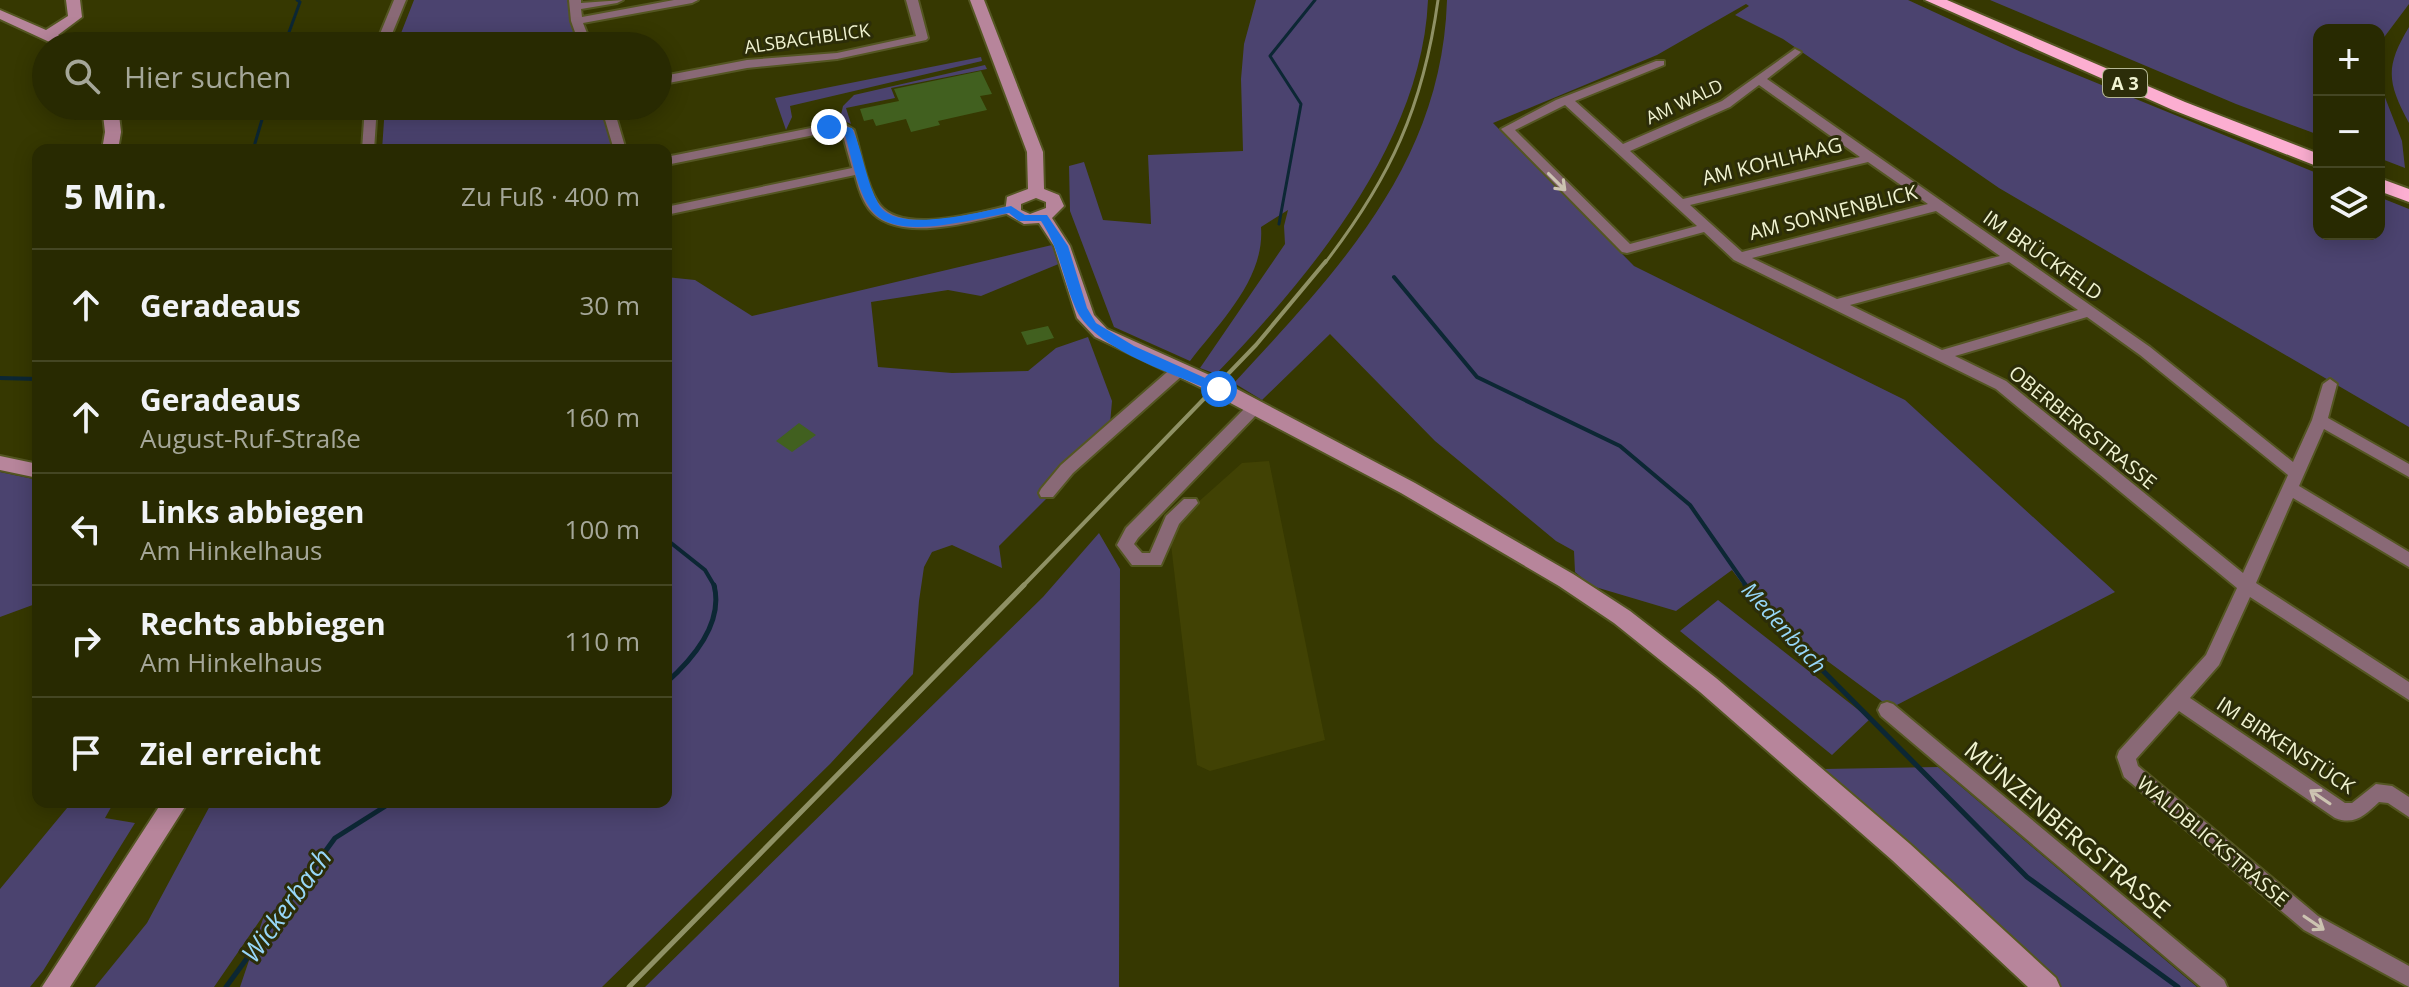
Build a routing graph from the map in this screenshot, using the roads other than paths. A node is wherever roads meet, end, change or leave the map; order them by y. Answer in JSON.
{"nodes":[{"id":1,"x":400,"y":0,"type":"edge"},
{"id":2,"x":617,"y":0,"type":"edge"},
{"id":3,"x":692,"y":0,"type":"edge"},
{"id":4,"x":912,"y":0,"type":"edge"},
{"id":5,"x":977,"y":0,"type":"edge"},
{"id":6,"x":1933,"y":0,"type":"edge"},
{"id":7,"x":1968,"y":0,"type":"edge"},
{"id":8,"x":575,"y":4,"type":"edge"},
{"id":9,"x":74,"y":5,"type":"edge"},
{"id":10,"x":0,"y":14,"type":"edge"},
{"id":11,"x":577,"y":21,"type":"junction"},
{"id":12,"x":45,"y":32,"type":"joint"},
{"id":13,"x":387,"y":32,"type":"edge"},
{"id":14,"x":581,"y":32,"type":"edge"},
{"id":15,"x":1795,"y":52,"type":"dead end"},
{"id":16,"x":1660,"y":63,"type":"dead end"},
{"id":17,"x":672,"y":78,"type":"edge"},
{"id":18,"x":1760,"y":80,"type":"junction"},
{"id":19,"x":1569,"y":102,"type":"junction"},
{"id":20,"x":112,"y":120,"type":"edge"},
{"id":21,"x":370,"y":120,"type":"edge"},
{"id":22,"x":611,"y":120,"type":"edge"},
{"id":23,"x":111,"y":144,"type":"edge"},
{"id":24,"x":368,"y":144,"type":"edge"},
{"id":25,"x":618,"y":144,"type":"edge"},
{"id":26,"x":2313,"y":144,"type":"edge"},
{"id":27,"x":1623,"y":149,"type":"junction"},
{"id":28,"x":1870,"y":158,"type":"junction"},
{"id":29,"x":2313,"y":159,"type":"edge"},
{"id":30,"x":672,"y":160,"type":"edge"},
{"id":31,"x":861,"y":170,"type":"junction"},
{"id":32,"x":2385,"y":171,"type":"edge"},
{"id":33,"x":2409,"y":181,"type":"edge"},
{"id":34,"x":2385,"y":186,"type":"edge"},
{"id":35,"x":1036,"y":192,"type":"junction"},
{"id":36,"x":2409,"y":196,"type":"edge"},
{"id":37,"x":1683,"y":203,"type":"junction"},
{"id":38,"x":1938,"y":206,"type":"junction"},
{"id":39,"x":1011,"y":209,"type":"junction"},
{"id":40,"x":672,"y":210,"type":"edge"},
{"id":41,"x":1044,"y":218,"type":"junction"},
{"id":42,"x":1708,"y":227,"type":"junction"},
{"id":43,"x":1739,"y":257,"type":"junction"},
{"id":44,"x":2011,"y":257,"type":"junction"},
{"id":45,"x":1834,"y":305,"type":"junction"},
{"id":46,"x":2089,"y":312,"type":"junction"},
{"id":47,"x":1943,"y":355,"type":"junction"},
{"id":48,"x":1179,"y":370,"type":"junction"},
{"id":49,"x":2330,"y":384,"type":"dead end"},
{"id":50,"x":1255,"y":407,"type":"junction"},
{"id":51,"x":2320,"y":420,"type":"junction"},
{"id":52,"x":0,"y":463,"type":"edge"},
{"id":53,"x":32,"y":470,"type":"edge"},
{"id":54,"x":2409,"y":471,"type":"edge"},
{"id":55,"x":2293,"y":480,"type":"junction"},
{"id":56,"x":1047,"y":493,"type":"dead end"},
{"id":57,"x":1190,"y":503,"type":"dead end"},
{"id":58,"x":2409,"y":560,"type":"edge"},
{"id":59,"x":2248,"y":587,"type":"junction"},
{"id":60,"x":2409,"y":692,"type":"edge"},
{"id":61,"x":2179,"y":701,"type":"junction"},
{"id":62,"x":1887,"y":710,"type":"dead end"},
{"id":63,"x":172,"y":808,"type":"edge"},
{"id":64,"x":2409,"y":808,"type":"edge"},
{"id":65,"x":2409,"y":977,"type":"edge"},
{"id":66,"x":55,"y":987,"type":"edge"},
{"id":67,"x":2047,"y":987,"type":"edge"},
{"id":68,"x":2217,"y":987,"type":"edge"}],
"edges":[{"from":1,"to":13,"type":"street"},
{"from":2,"to":8,"type":"street"},
{"from":3,"to":11,"type":"street"},
{"from":4,"to":17,"type":"street","name":"ALSBACHBLICK"},
{"from":5,"to":35,"type":"main road"},
{"from":6,"to":29,"type":"highway","number":"A 3"},
{"from":7,"to":26,"type":"highway","number":"A 3"},
{"from":8,"to":11,"type":"street"},
{"from":9,"to":12,"type":"main road"},
{"from":10,"to":12,"type":"main road"},
{"from":11,"to":14,"type":"street"},
{"from":15,"to":18,"type":"street","name":"AM WALD"},
{"from":16,"to":19,"type":"street"},
{"from":18,"to":27,"type":"street","name":"AM WALD"},
{"from":18,"to":28,"type":"street","name":"IM BRÜCKFELD"},
{"from":19,"to":27,"type":"street","name":"OBERBERGSTRASSE"},
{"from":19,"to":42,"type":"street","one_way":true},
{"from":20,"to":23,"type":"main road"},
{"from":21,"to":24,"type":"street"},
{"from":22,"to":25,"type":"street"},
{"from":27,"to":37,"type":"street","name":"OBERBERGSTRASSE"},
{"from":28,"to":37,"type":"street","name":"AM KOHLHAAG"},
{"from":28,"to":38,"type":"street","name":"IM BRÜCKFELD"},
{"from":30,"to":31,"type":"street"},
{"from":31,"to":39,"type":"street"},
{"from":31,"to":40,"type":"street"},
{"from":32,"to":33,"type":"highway"},
{"from":34,"to":36,"type":"highway"},
{"from":35,"to":39,"type":"main road"},
{"from":35,"to":41,"type":"main road"},
{"from":37,"to":42,"type":"street","name":"OBERBERGSTRASSE"},
{"from":38,"to":43,"type":"street","name":"AM SONNENBLICK"},
{"from":38,"to":44,"type":"street","name":"IM BRÜCKFELD"},
{"from":39,"to":41,"type":"main road"},
{"from":41,"to":48,"type":"main road"},
{"from":42,"to":43,"type":"street","name":"OBERBERGSTRASSE"},
{"from":43,"to":45,"type":"street","name":"OBERBERGSTRASSE"},
{"from":44,"to":45,"type":"street"},
{"from":44,"to":46,"type":"street","name":"IM BRÜCKFELD"},
{"from":45,"to":47,"type":"street","name":"OBERBERGSTRASSE"},
{"from":46,"to":47,"type":"street"},
{"from":46,"to":55,"type":"street","name":"IM BRÜCKFELD"},
{"from":47,"to":59,"type":"street","name":"OBERBERGSTRASSE"},
{"from":48,"to":50,"type":"main road"},
{"from":48,"to":56,"type":"street"},
{"from":49,"to":51,"type":"street","name":"WALDBLICKSTRASSE"},
{"from":50,"to":57,"type":"street"},
{"from":50,"to":67,"type":"main road"},
{"from":51,"to":54,"type":"street"},
{"from":51,"to":55,"type":"street","name":"WALDBLICKSTRASSE"},
{"from":52,"to":53,"type":"main road"},
{"from":55,"to":58,"type":"street","name":"IM BRÜCKFELD"},
{"from":55,"to":59,"type":"street","name":"WALDBLICKSTRASSE"},
{"from":59,"to":60,"type":"street","name":"OBERBERGSTRASSE"},
{"from":59,"to":61,"type":"street","name":"WALDBLICKSTRASSE"},
{"from":64,"to":61,"type":"street","name":"IM BIRKENSTÜCK","one_way":true},
{"from":61,"to":65,"type":"street","name":"WALDBLICKSTRASSE","one_way":true},
{"from":62,"to":68,"type":"street","name":"MÜNZENBERGSTRASSE"},
{"from":63,"to":66,"type":"main road"}]}
